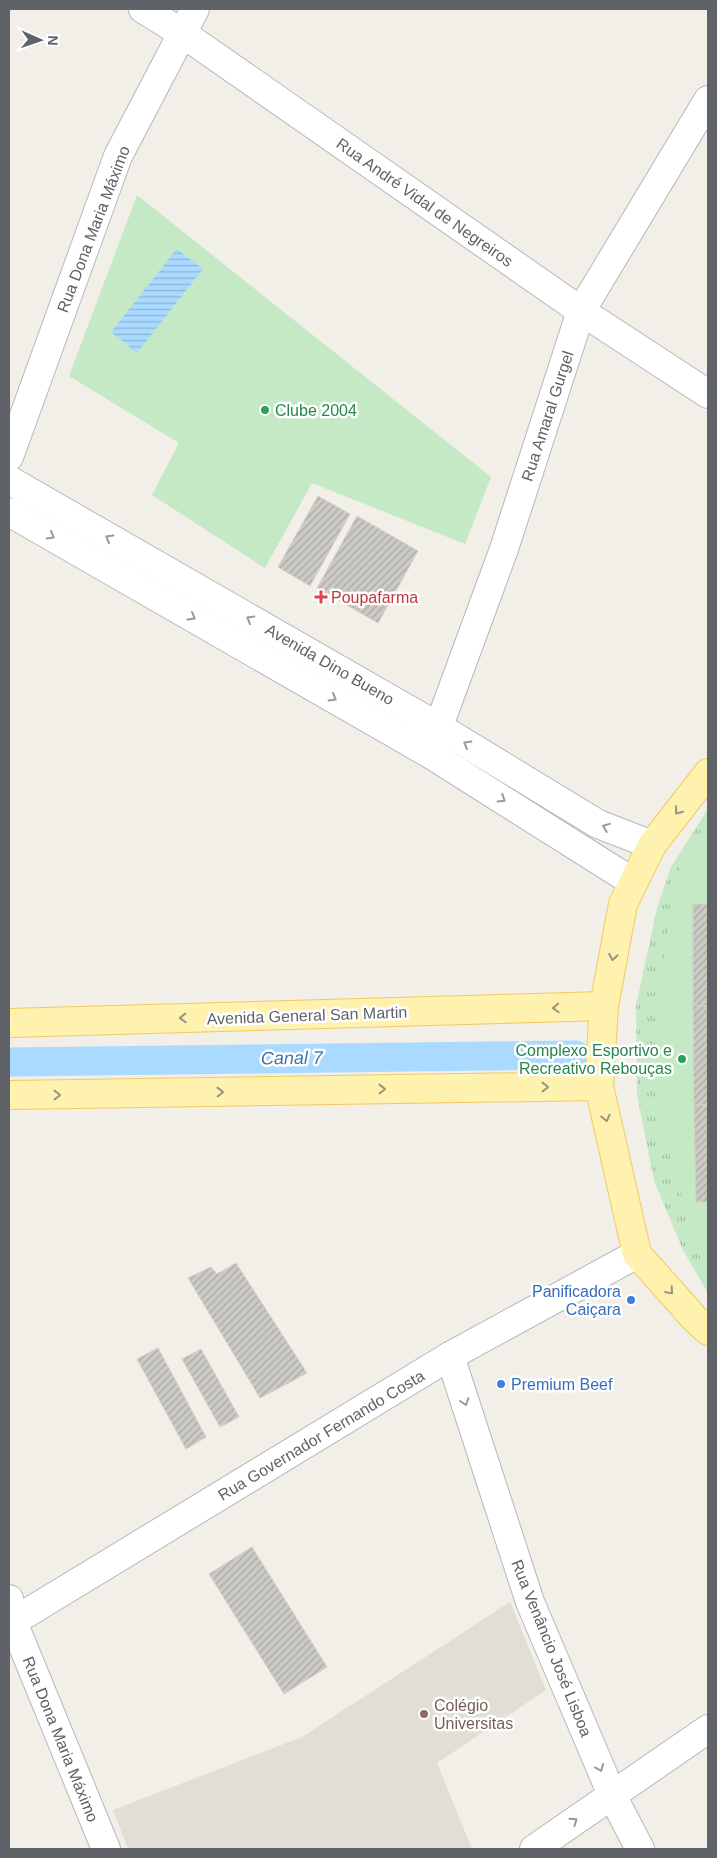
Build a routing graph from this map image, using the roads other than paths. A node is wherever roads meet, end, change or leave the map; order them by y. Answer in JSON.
{"nodes":[{"id":1,"x":143,"y":9,"type":"edge"},
{"id":2,"x":195,"y":9,"type":"edge"},
{"id":3,"x":182,"y":33,"type":"junction"},
{"id":4,"x":708,"y":100,"type":"edge"},
{"id":5,"x":581,"y":311,"type":"junction"},
{"id":6,"x":708,"y":394,"type":"edge"},
{"id":7,"x":9,"y":457,"type":"edge"},
{"id":8,"x":9,"y":480,"type":"edge"},
{"id":9,"x":9,"y":512,"type":"edge"},
{"id":10,"x":438,"y":726,"type":"junction"},
{"id":11,"x":430,"y":754,"type":"junction"},
{"id":12,"x":708,"y":773,"type":"edge"},
{"id":13,"x":652,"y":845,"type":"junction"},
{"id":14,"x":633,"y":882,"type":"junction"},
{"id":15,"x":604,"y":1006,"type":"junction"},
{"id":16,"x":9,"y":1023,"type":"edge"},
{"id":17,"x":599,"y":1086,"type":"junction"},
{"id":18,"x":9,"y":1095,"type":"edge"},
{"id":19,"x":638,"y":1254,"type":"junction"},
{"id":20,"x":708,"y":1330,"type":"edge"},
{"id":21,"x":450,"y":1356,"type":"junction"},
{"id":22,"x":10,"y":1615,"type":"edge"},
{"id":23,"x":708,"y":1728,"type":"edge"},
{"id":24,"x":612,"y":1795,"type":"junction"},
{"id":25,"x":106,"y":1849,"type":"edge"},
{"id":26,"x":534,"y":1849,"type":"edge"},
{"id":27,"x":640,"y":1849,"type":"edge"}],
"edges":[{"from":1,"to":3,"type":"street","name":"Rua André Vidal de Negreiros"},
{"from":2,"to":3,"type":"street","name":"Rua Dona Maria Máximo"},
{"from":3,"to":5,"type":"street","name":"Rua André Vidal de Negreiros"},
{"from":3,"to":7,"type":"street","name":"Rua Dona Maria Máximo"},
{"from":4,"to":5,"type":"street","name":"Rua Amaral Gurgel"},
{"from":5,"to":6,"type":"street","name":"Rua André Vidal de Negreiros"},
{"from":5,"to":10,"type":"street","name":"Rua Amaral Gurgel"},
{"from":10,"to":8,"type":"street","name":"Avenida Dino Bueno","one_way":true},
{"from":9,"to":11,"type":"street","name":"Avenida Dino Bueno","one_way":true},
{"from":10,"to":11,"type":"street","name":"Rua Amaral Gurgel"},
{"from":13,"to":10,"type":"street","name":"Avenida Dino Bueno","one_way":true},
{"from":11,"to":14,"type":"street","name":"Avenida Dino Bueno","one_way":true},
{"from":12,"to":13,"type":"main road","one_way":true},
{"from":13,"to":14,"type":"main road"},
{"from":14,"to":15,"type":"main road","one_way":true},
{"from":15,"to":16,"type":"main road","name":"Avenida General San Martin","one_way":true},
{"from":15,"to":17,"type":"main road"},
{"from":18,"to":17,"type":"main road","one_way":true},
{"from":17,"to":19,"type":"main road","one_way":true},
{"from":19,"to":20,"type":"main road","one_way":true},
{"from":19,"to":21,"type":"street","name":"Rua Governador Fernando Costa"},
{"from":21,"to":22,"type":"street","name":"Rua Governador Fernando Costa"},
{"from":21,"to":24,"type":"street","name":"Rua Venâncio José Lisboa","one_way":true},
{"from":22,"to":25,"type":"street","name":"Rua Dona Maria Máximo"},
{"from":23,"to":24,"type":"street"},
{"from":26,"to":24,"type":"street","one_way":true},
{"from":24,"to":27,"type":"street","name":"Rua Venâncio José Lisboa"}]}
